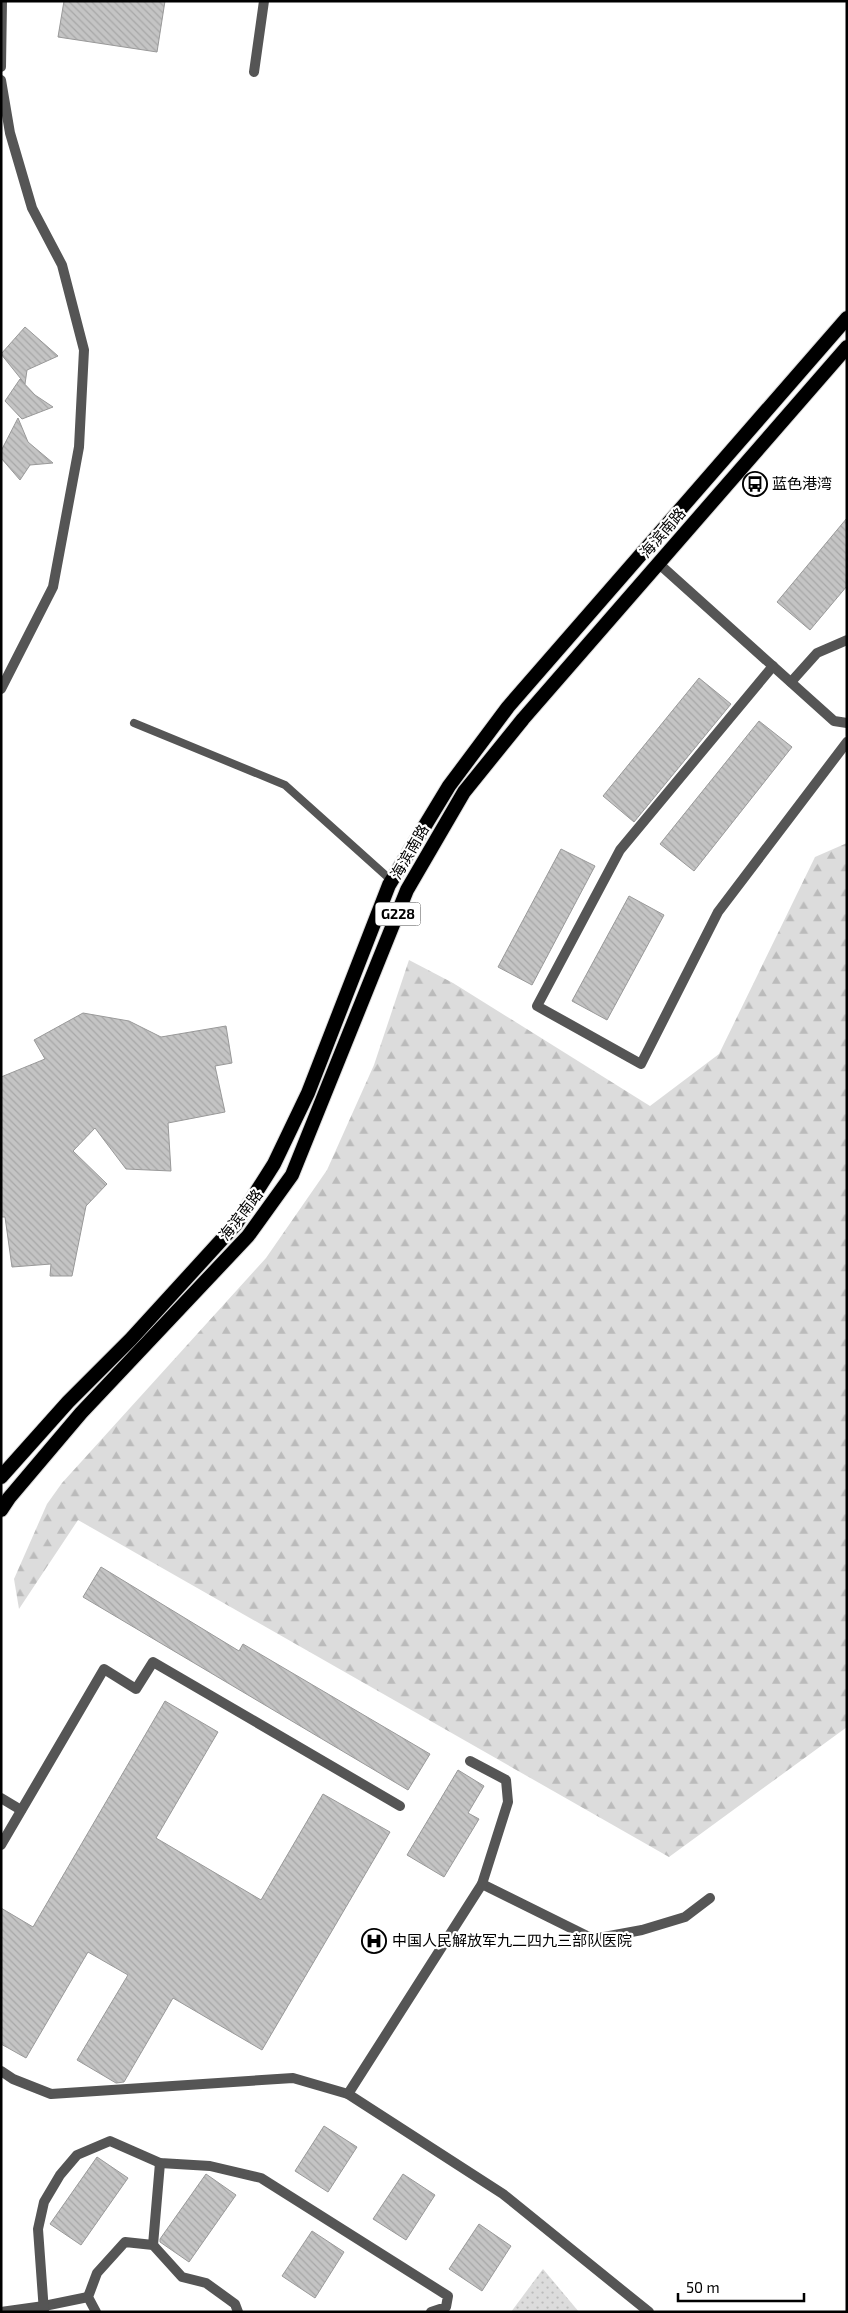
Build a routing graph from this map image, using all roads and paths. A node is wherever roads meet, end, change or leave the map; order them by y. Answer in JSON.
{"nodes":[{"id":1,"x":2,"y":1,"type":"edge"},
{"id":2,"x":264,"y":1,"type":"edge"},
{"id":3,"x":1,"y":66,"type":"edge"},
{"id":4,"x":254,"y":72,"type":"dead end"},
{"id":5,"x":1,"y":80,"type":"edge"},
{"id":6,"x":847,"y":318,"type":"edge"},
{"id":7,"x":847,"y":347,"type":"edge"},
{"id":8,"x":658,"y":563,"type":"junction"},
{"id":9,"x":847,"y":640,"type":"edge"},
{"id":10,"x":773,"y":666,"type":"junction"},
{"id":11,"x":791,"y":682,"type":"junction"},
{"id":12,"x":1,"y":689,"type":"edge"},
{"id":13,"x":134,"y":723,"type":"dead end"},
{"id":14,"x":847,"y":723,"type":"edge"},
{"id":15,"x":847,"y":742,"type":"edge"},
{"id":16,"x":392,"y":881,"type":"junction"},
{"id":17,"x":1,"y":1477,"type":"edge"},
{"id":18,"x":1,"y":1510,"type":"edge"},
{"id":19,"x":470,"y":1761,"type":"dead end"},
{"id":20,"x":1,"y":1798,"type":"edge"},
{"id":21,"x":400,"y":1806,"type":"dead end"},
{"id":22,"x":22,"y":1810,"type":"junction"},
{"id":23,"x":1,"y":1845,"type":"edge"},
{"id":24,"x":482,"y":1884,"type":"junction"},
{"id":25,"x":710,"y":1898,"type":"dead end"},
{"id":26,"x":1,"y":2071,"type":"edge"},
{"id":27,"x":348,"y":2094,"type":"junction"},
{"id":28,"x":160,"y":2163,"type":"junction"},
{"id":29,"x":153,"y":2245,"type":"junction"},
{"id":30,"x":88,"y":2297,"type":"junction"},
{"id":31,"x":44,"y":2309,"type":"edge"},
{"id":32,"x":1,"y":2312,"type":"edge"},
{"id":33,"x":96,"y":2312,"type":"edge"},
{"id":34,"x":238,"y":2312,"type":"edge"},
{"id":35,"x":431,"y":2312,"type":"edge"},
{"id":36,"x":649,"y":2312,"type":"edge"}],
"edges":[{"from":1,"to":3,"type":"street"},
{"from":2,"to":4,"type":"street"},
{"from":5,"to":12,"type":"street"},
{"from":6,"to":16,"type":"highway","name":"海滨南路","number":"G228"},
{"from":7,"to":8,"type":"highway","name":"海滨南路","number":"G228"},
{"from":8,"to":10,"type":"street"},
{"from":8,"to":18,"type":"highway","name":"海滨南路","number":"G228"},
{"from":9,"to":11,"type":"street"},
{"from":10,"to":11,"type":"street"},
{"from":10,"to":15,"type":"street"},
{"from":11,"to":14,"type":"street"},
{"from":13,"to":16,"type":"lane"},
{"from":16,"to":17,"type":"highway","name":"海滨南路","number":"G228"},
{"from":19,"to":24,"type":"street"},
{"from":20,"to":22,"type":"street"},
{"from":21,"to":22,"type":"street"},
{"from":22,"to":23,"type":"street"},
{"from":24,"to":25,"type":"street"},
{"from":24,"to":27,"type":"street"},
{"from":26,"to":27,"type":"street"},
{"from":27,"to":36,"type":"street"},
{"from":28,"to":29,"type":"street"},
{"from":28,"to":31,"type":"street"},
{"from":28,"to":35,"type":"street"},
{"from":29,"to":30,"type":"street"},
{"from":29,"to":34,"type":"street"},
{"from":30,"to":31,"type":"street"},
{"from":30,"to":33,"type":"street"},
{"from":31,"to":32,"type":"street"}]}
